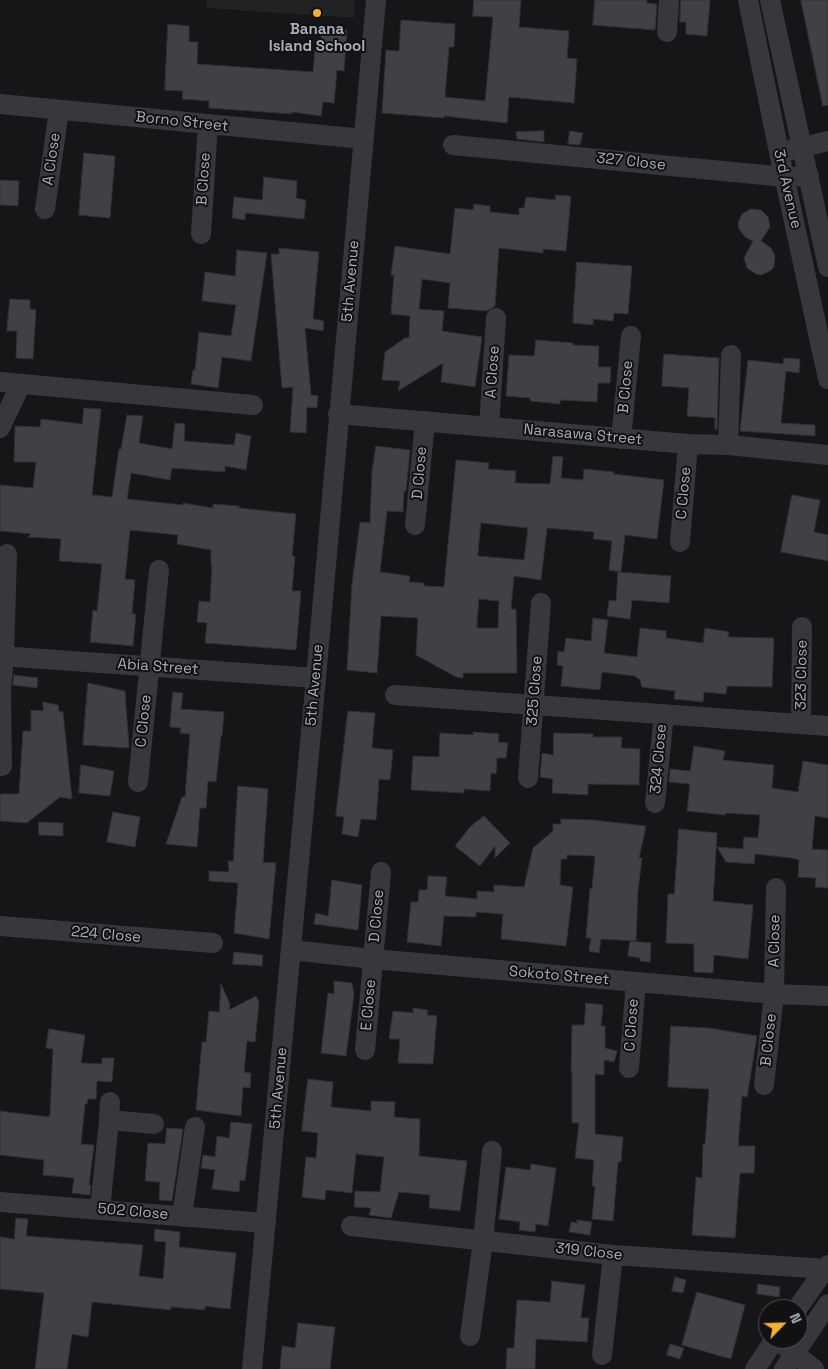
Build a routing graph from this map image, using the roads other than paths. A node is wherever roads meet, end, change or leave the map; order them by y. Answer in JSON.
{"nodes":[{"id":1,"x":376,"y":0,"type":"edge"},
{"id":2,"x":669,"y":0,"type":"edge"},
{"id":3,"x":748,"y":0,"type":"edge"},
{"id":4,"x":770,"y":0,"type":"edge"},
{"id":5,"x":667,"y":32,"type":"dead end"},
{"id":6,"x":0,"y":104,"type":"edge"},
{"id":7,"x":59,"y":110,"type":"junction"},
{"id":8,"x":208,"y":124,"type":"junction"},
{"id":9,"x":364,"y":139,"type":"junction"},
{"id":10,"x":828,"y":142,"type":"edge"},
{"id":11,"x":454,"y":145,"type":"dead end"},
{"id":12,"x":803,"y":148,"type":"junction"},
{"id":13,"x":778,"y":152,"type":"junction"},
{"id":14,"x":809,"y":176,"type":"junction"},
{"id":15,"x":785,"y":177,"type":"junction"},
{"id":16,"x":45,"y":209,"type":"dead end"},
{"id":17,"x":200,"y":234,"type":"dead end"},
{"id":18,"x":828,"y":267,"type":"edge"},
{"id":19,"x":496,"y":318,"type":"dead end"},
{"id":20,"x":631,"y":336,"type":"dead end"},
{"id":21,"x":731,"y":355,"type":"dead end"},
{"id":22,"x":827,"y":373,"type":"edge"},
{"id":23,"x":0,"y":382,"type":"edge"},
{"id":24,"x":21,"y":384,"type":"junction"},
{"id":25,"x":253,"y":405,"type":"dead end"},
{"id":26,"x":338,"y":414,"type":"junction"},
{"id":27,"x":425,"y":421,"type":"junction"},
{"id":28,"x":489,"y":427,"type":"junction"},
{"id":29,"x":0,"y":428,"type":"edge"},
{"id":30,"x":621,"y":438,"type":"junction"},
{"id":31,"x":688,"y":444,"type":"junction"},
{"id":32,"x":728,"y":445,"type":"junction"},
{"id":33,"x":828,"y":455,"type":"edge"},
{"id":34,"x":415,"y":525,"type":"dead end"},
{"id":35,"x":680,"y":542,"type":"dead end"},
{"id":36,"x":7,"y":554,"type":"dead end"},
{"id":37,"x":159,"y":570,"type":"dead end"},
{"id":38,"x":541,"y":603,"type":"dead end"},
{"id":39,"x":802,"y":627,"type":"dead end"},
{"id":40,"x":2,"y":656,"type":"edge"},
{"id":41,"x":149,"y":667,"type":"junction"},
{"id":42,"x":316,"y":678,"type":"junction"},
{"id":43,"x":0,"y":691,"type":"edge"},
{"id":44,"x":395,"y":695,"type":"dead end"},
{"id":45,"x":534,"y":705,"type":"junction"},
{"id":46,"x":664,"y":714,"type":"junction"},
{"id":47,"x":801,"y":723,"type":"junction"},
{"id":48,"x":828,"y":726,"type":"edge"},
{"id":49,"x":2,"y":766,"type":"dead end"},
{"id":50,"x":528,"y":778,"type":"dead end"},
{"id":51,"x":138,"y":782,"type":"dead end"},
{"id":52,"x":655,"y":804,"type":"dead end"},
{"id":53,"x":381,"y":872,"type":"dead end"},
{"id":54,"x":776,"y":888,"type":"dead end"},
{"id":55,"x":0,"y":926,"type":"edge"},
{"id":56,"x":213,"y":943,"type":"dead end"},
{"id":57,"x":291,"y":950,"type":"junction"},
{"id":58,"x":373,"y":960,"type":"junction"},
{"id":59,"x":636,"y":982,"type":"junction"},
{"id":60,"x":774,"y":994,"type":"junction"},
{"id":61,"x":828,"y":996,"type":"edge"},
{"id":62,"x":365,"y":1050,"type":"dead end"},
{"id":63,"x":629,"y":1068,"type":"dead end"},
{"id":64,"x":764,"y":1086,"type":"dead end"},
{"id":65,"x":154,"y":1124,"type":"dead end"},
{"id":66,"x":195,"y":1126,"type":"dead end"},
{"id":67,"x":492,"y":1150,"type":"dead end"},
{"id":68,"x":0,"y":1202,"type":"edge"},
{"id":69,"x":100,"y":1210,"type":"junction"},
{"id":70,"x":182,"y":1216,"type":"junction"},
{"id":71,"x":266,"y":1223,"type":"junction"},
{"id":72,"x":351,"y":1226,"type":"dead end"},
{"id":73,"x":482,"y":1241,"type":"junction"},
{"id":74,"x":613,"y":1255,"type":"junction"},
{"id":75,"x":827,"y":1267,"type":"edge"},
{"id":76,"x":804,"y":1299,"type":"edge"},
{"id":77,"x":828,"y":1304,"type":"edge"},
{"id":78,"x":470,"y":1336,"type":"dead end"},
{"id":79,"x":768,"y":1349,"type":"edge"},
{"id":80,"x":781,"y":1349,"type":"edge"},
{"id":81,"x":602,"y":1355,"type":"dead end"},
{"id":82,"x":789,"y":1361,"type":"edge"},
{"id":83,"x":252,"y":1369,"type":"edge"},
{"id":84,"x":754,"y":1369,"type":"edge"},
{"id":85,"x":814,"y":1369,"type":"edge"}],
"edges":[{"from":1,"to":9,"type":"street","name":"5th Avenue"},
{"from":2,"to":5,"type":"street"},
{"from":3,"to":13,"type":"street","name":"3rd Avenue"},
{"from":4,"to":12,"type":"street","name":"3rd Avenue"},
{"from":6,"to":7,"type":"street","name":"Borno Street"},
{"from":7,"to":8,"type":"street","name":"Borno Street"},
{"from":7,"to":16,"type":"street","name":"A Close"},
{"from":8,"to":9,"type":"street","name":"Borno Street"},
{"from":8,"to":17,"type":"street","name":"B Close"},
{"from":9,"to":26,"type":"street","name":"5th Avenue"},
{"from":10,"to":12,"type":"street"},
{"from":11,"to":15,"type":"street","name":"327 Close"},
{"from":12,"to":13,"type":"street"},
{"from":12,"to":14,"type":"street","name":"3rd Avenue"},
{"from":13,"to":15,"type":"street","name":"3rd Avenue"},
{"from":14,"to":15,"type":"street","name":"327 Close"},
{"from":14,"to":18,"type":"street","name":"3rd Avenue"},
{"from":15,"to":22,"type":"street","name":"3rd Avenue"},
{"from":19,"to":28,"type":"street","name":"A Close"},
{"from":20,"to":30,"type":"street","name":"B Close"},
{"from":21,"to":32,"type":"street"},
{"from":23,"to":24,"type":"street"},
{"from":24,"to":25,"type":"street"},
{"from":24,"to":29,"type":"street"},
{"from":26,"to":27,"type":"street","name":"Narasawa Street"},
{"from":26,"to":42,"type":"street","name":"5th Avenue"},
{"from":27,"to":28,"type":"street","name":"Narasawa Street"},
{"from":27,"to":34,"type":"street","name":"D Close"},
{"from":28,"to":30,"type":"street","name":"Narasawa Street"},
{"from":30,"to":31,"type":"street","name":"Narasawa Street"},
{"from":31,"to":32,"type":"street","name":"Narasawa Street"},
{"from":31,"to":35,"type":"street","name":"C Close"},
{"from":32,"to":33,"type":"street","name":"Narasawa Street"},
{"from":36,"to":40,"type":"street"},
{"from":37,"to":41,"type":"street","name":"C Close"},
{"from":38,"to":45,"type":"street","name":"325 Close"},
{"from":39,"to":47,"type":"street","name":"323 Close"},
{"from":40,"to":41,"type":"street","name":"Abia Street"},
{"from":40,"to":43,"type":"street"},
{"from":41,"to":42,"type":"street","name":"Abia Street"},
{"from":41,"to":51,"type":"street","name":"C Close"},
{"from":42,"to":57,"type":"street","name":"5th Avenue"},
{"from":43,"to":49,"type":"street"},
{"from":44,"to":45,"type":"street"},
{"from":45,"to":46,"type":"street"},
{"from":45,"to":50,"type":"street","name":"325 Close"},
{"from":46,"to":47,"type":"street"},
{"from":46,"to":52,"type":"street","name":"324 Close"},
{"from":47,"to":48,"type":"street"},
{"from":53,"to":58,"type":"street","name":"D Close"},
{"from":54,"to":60,"type":"street","name":"A Close"},
{"from":55,"to":56,"type":"street","name":"224 Close"},
{"from":57,"to":58,"type":"street","name":"Sokoto Street"},
{"from":57,"to":71,"type":"street","name":"5th Avenue"},
{"from":58,"to":59,"type":"street","name":"Sokoto Street"},
{"from":58,"to":62,"type":"street","name":"E Close"},
{"from":59,"to":60,"type":"street","name":"Sokoto Street"},
{"from":59,"to":63,"type":"street","name":"C Close"},
{"from":60,"to":61,"type":"street","name":"Sokoto Street"},
{"from":60,"to":64,"type":"street","name":"B Close"},
{"from":65,"to":69,"type":"street"},
{"from":66,"to":70,"type":"street"},
{"from":67,"to":73,"type":"street"},
{"from":68,"to":69,"type":"street","name":"502 Close"},
{"from":69,"to":70,"type":"street","name":"502 Close"},
{"from":70,"to":71,"type":"street","name":"502 Close"},
{"from":71,"to":83,"type":"street","name":"5th Avenue"},
{"from":72,"to":73,"type":"street","name":"319 Close"},
{"from":73,"to":74,"type":"street","name":"319 Close"},
{"from":73,"to":78,"type":"street"},
{"from":74,"to":75,"type":"street","name":"319 Close"},
{"from":74,"to":81,"type":"street"},
{"from":75,"to":76,"type":"street"},
{"from":77,"to":82,"type":"street"},
{"from":79,"to":84,"type":"street"},
{"from":80,"to":82,"type":"street"},
{"from":82,"to":85,"type":"street"}]}
